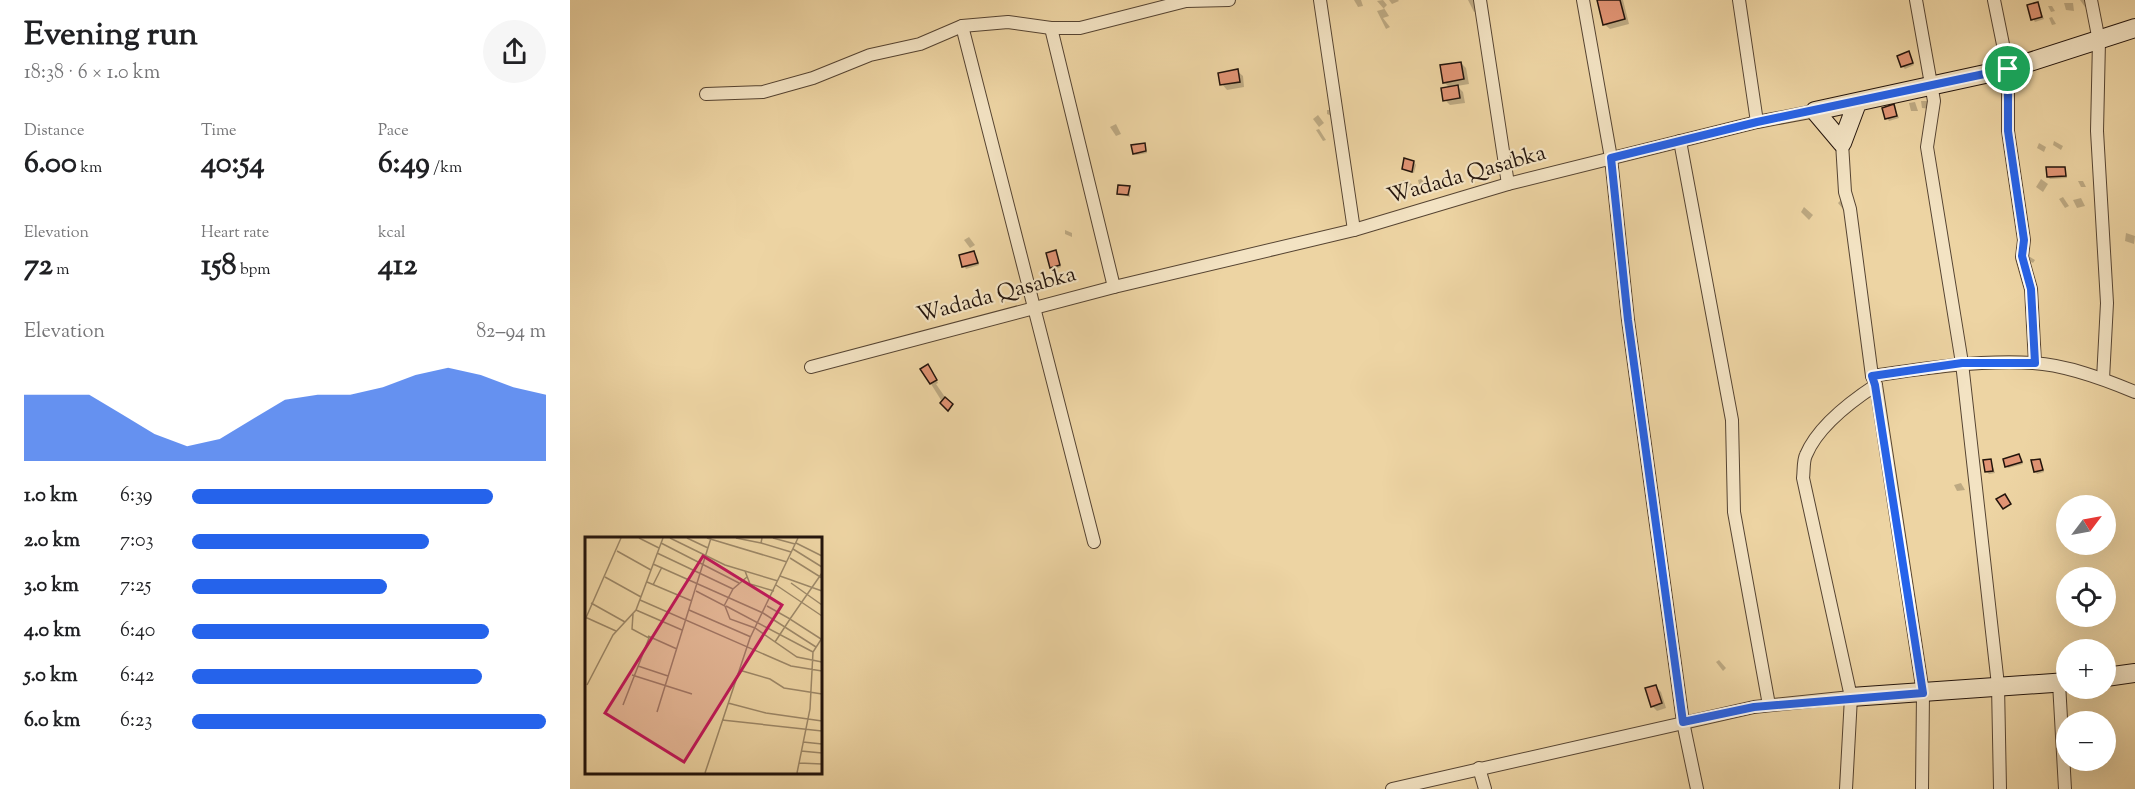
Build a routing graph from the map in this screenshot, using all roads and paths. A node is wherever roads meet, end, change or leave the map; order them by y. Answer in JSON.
{"nodes":[{"id":1,"x":1229,"y":0,"type":"edge"},
{"id":2,"x":1320,"y":0,"type":"edge"},
{"id":3,"x":1480,"y":0,"type":"edge"},
{"id":4,"x":1583,"y":0,"type":"edge"},
{"id":5,"x":1739,"y":0,"type":"edge"},
{"id":6,"x":1916,"y":0,"type":"edge"},
{"id":7,"x":1994,"y":0,"type":"edge"},
{"id":8,"x":2091,"y":0,"type":"edge"},
{"id":9,"x":962,"y":26,"type":"junction"},
{"id":10,"x":1051,"y":28,"type":"junction"},
{"id":11,"x":2135,"y":28,"type":"edge"},
{"id":12,"x":2099,"y":41,"type":"junction"},
{"id":13,"x":2008,"y":69,"type":"junction"},
{"id":14,"x":1932,"y":84,"type":"junction"},
{"id":15,"x":706,"y":94,"type":"dead end"},
{"id":16,"x":1857,"y":103,"type":"junction"},
{"id":17,"x":1815,"y":111,"type":"junction"},
{"id":18,"x":1757,"y":122,"type":"junction"},
{"id":19,"x":1680,"y":141,"type":"junction"},
{"id":20,"x":1842,"y":143,"type":"junction"},
{"id":21,"x":1611,"y":158,"type":"junction"},
{"id":22,"x":1508,"y":184,"type":"junction"},
{"id":23,"x":1354,"y":230,"type":"junction"},
{"id":24,"x":1114,"y":286,"type":"junction"},
{"id":25,"x":1034,"y":308,"type":"junction"},
{"id":26,"x":1962,"y":363,"type":"junction"},
{"id":27,"x":2035,"y":363,"type":"junction"},
{"id":28,"x":811,"y":367,"type":"dead end"},
{"id":29,"x":2103,"y":379,"type":"junction"},
{"id":30,"x":1874,"y":380,"type":"junction"},
{"id":31,"x":2135,"y":392,"type":"edge"},
{"id":32,"x":1094,"y":542,"type":"dead end"},
{"id":33,"x":2135,"y":673,"type":"edge"},
{"id":34,"x":2116,"y":676,"type":"edge"},
{"id":35,"x":2056,"y":682,"type":"edge"},
{"id":36,"x":1998,"y":685,"type":"junction"},
{"id":37,"x":1923,"y":693,"type":"junction"},
{"id":38,"x":1851,"y":697,"type":"junction"},
{"id":39,"x":2063,"y":699,"type":"edge"},
{"id":40,"x":1768,"y":705,"type":"junction"},
{"id":41,"x":1683,"y":722,"type":"junction"},
{"id":42,"x":1479,"y":768,"type":"junction"},
{"id":43,"x":1392,"y":789,"type":"edge"},
{"id":44,"x":1485,"y":789,"type":"edge"},
{"id":45,"x":1697,"y":789,"type":"edge"},
{"id":46,"x":1846,"y":789,"type":"edge"},
{"id":47,"x":1922,"y":789,"type":"edge"},
{"id":48,"x":2000,"y":789,"type":"edge"},
{"id":49,"x":2065,"y":789,"type":"edge"}],
"edges":[{"from":1,"to":10,"type":"street"},
{"from":2,"to":23,"type":"street"},
{"from":3,"to":22,"type":"street"},
{"from":4,"to":21,"type":"street"},
{"from":5,"to":18,"type":"street"},
{"from":6,"to":14,"type":"street"},
{"from":7,"to":13,"type":"street"},
{"from":8,"to":12,"type":"street"},
{"from":9,"to":10,"type":"street"},
{"from":9,"to":15,"type":"street"},
{"from":9,"to":25,"type":"street"},
{"from":10,"to":24,"type":"street"},
{"from":11,"to":12,"type":"street","name":"Wadada Qasabka"},
{"from":12,"to":13,"type":"street","name":"Wadada Qasabka"},
{"from":12,"to":29,"type":"street"},
{"from":13,"to":14,"type":"street","name":"Wadada Qasabka"},
{"from":13,"to":27,"type":"street"},
{"from":14,"to":16,"type":"street","name":"Wadada Qasabka"},
{"from":14,"to":26,"type":"street"},
{"from":16,"to":17,"type":"street","name":"Wadada Qasabka"},
{"from":16,"to":20,"type":"street"},
{"from":17,"to":18,"type":"street","name":"Wadada Qasabka"},
{"from":17,"to":20,"type":"street"},
{"from":18,"to":19,"type":"street","name":"Wadada Qasabka"},
{"from":19,"to":21,"type":"street","name":"Wadada Qasabka"},
{"from":19,"to":40,"type":"street"},
{"from":20,"to":30,"type":"street"},
{"from":21,"to":22,"type":"street","name":"Wadada Qasabka"},
{"from":21,"to":41,"type":"street"},
{"from":22,"to":23,"type":"street","name":"Wadada Qasabka"},
{"from":23,"to":24,"type":"street","name":"Wadada Qasabka"},
{"from":24,"to":25,"type":"street","name":"Wadada Qasabka"},
{"from":25,"to":28,"type":"street","name":"Wadada Qasabka"},
{"from":25,"to":32,"type":"street"},
{"from":26,"to":27,"type":"street"},
{"from":26,"to":30,"type":"street"},
{"from":26,"to":36,"type":"street"},
{"from":27,"to":29,"type":"street"},
{"from":29,"to":31,"type":"street"},
{"from":30,"to":37,"type":"street"},
{"from":30,"to":38,"type":"street"},
{"from":33,"to":34,"type":"street"},
{"from":35,"to":36,"type":"street"},
{"from":36,"to":37,"type":"street"},
{"from":36,"to":48,"type":"street"},
{"from":37,"to":38,"type":"street"},
{"from":37,"to":47,"type":"street"},
{"from":38,"to":40,"type":"street"},
{"from":38,"to":46,"type":"street"},
{"from":39,"to":49,"type":"street"},
{"from":40,"to":41,"type":"street"},
{"from":41,"to":42,"type":"street"},
{"from":41,"to":45,"type":"street"},
{"from":42,"to":43,"type":"street"},
{"from":42,"to":44,"type":"street"}]}
